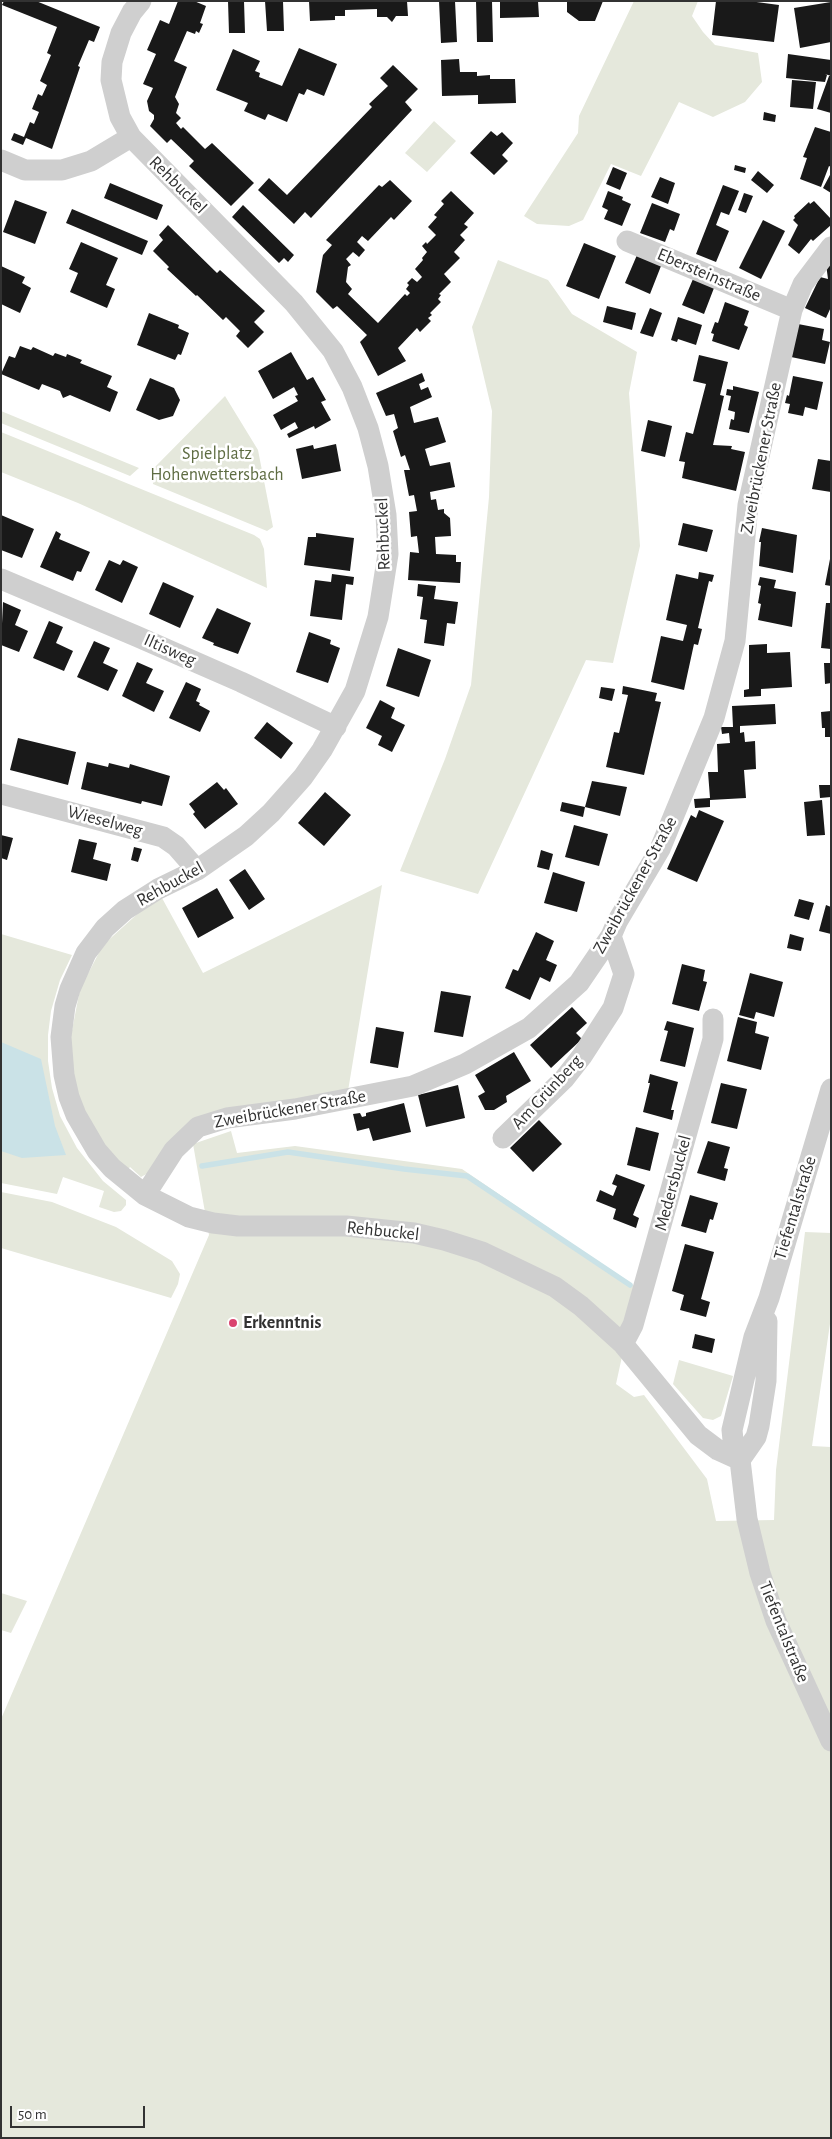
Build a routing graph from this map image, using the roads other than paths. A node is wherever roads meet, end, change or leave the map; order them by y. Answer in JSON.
{"nodes":[{"id":1,"x":141,"y":1,"type":"edge"},
{"id":2,"x":131,"y":137,"type":"junction"},
{"id":3,"x":1,"y":160,"type":"edge"},
{"id":4,"x":627,"y":241,"type":"dead end"},
{"id":5,"x":831,"y":247,"type":"edge"},
{"id":6,"x":792,"y":310,"type":"junction"},
{"id":7,"x":1,"y":580,"type":"edge"},
{"id":8,"x":336,"y":727,"type":"junction"},
{"id":9,"x":1,"y":794,"type":"edge"},
{"id":10,"x":197,"y":870,"type":"junction"},
{"id":11,"x":611,"y":936,"type":"junction"},
{"id":12,"x":713,"y":1019,"type":"dead end"},
{"id":13,"x":831,"y":1089,"type":"edge"},
{"id":14,"x":503,"y":1138,"type":"dead end"},
{"id":15,"x":145,"y":1195,"type":"junction"},
{"id":16,"x":623,"y":1344,"type":"junction"},
{"id":17,"x":740,"y":1460,"type":"junction"},
{"id":18,"x":831,"y":1741,"type":"edge"}],
"edges":[{"from":1,"to":2,"type":"street","name":"Rehbuckel"},
{"from":2,"to":3,"type":"street"},
{"from":2,"to":8,"type":"street","name":"Rehbuckel"},
{"from":4,"to":6,"type":"street","name":"Ebersteinstraße"},
{"from":5,"to":6,"type":"street","name":"Zweibrückener Straße"},
{"from":6,"to":11,"type":"street","name":"Zweibrückener Straße"},
{"from":7,"to":8,"type":"street","name":"Iltisweg"},
{"from":8,"to":10,"type":"street","name":"Rehbuckel"},
{"from":9,"to":10,"type":"street","name":"Wieselweg"},
{"from":10,"to":15,"type":"street","name":"Rehbuckel"},
{"from":11,"to":14,"type":"street","name":"Am Grünberg"},
{"from":11,"to":15,"type":"street","name":"Zweibrückener Straße"},
{"from":12,"to":16,"type":"street","name":"Medersbuckel"},
{"from":13,"to":17,"type":"street","name":"Tiefentalstraße"},
{"from":15,"to":16,"type":"street","name":"Rehbuckel"},
{"from":16,"to":17,"type":"street","name":"Rehbuckel"},
{"from":17,"to":18,"type":"street","name":"Tiefentalstraße"}]}
